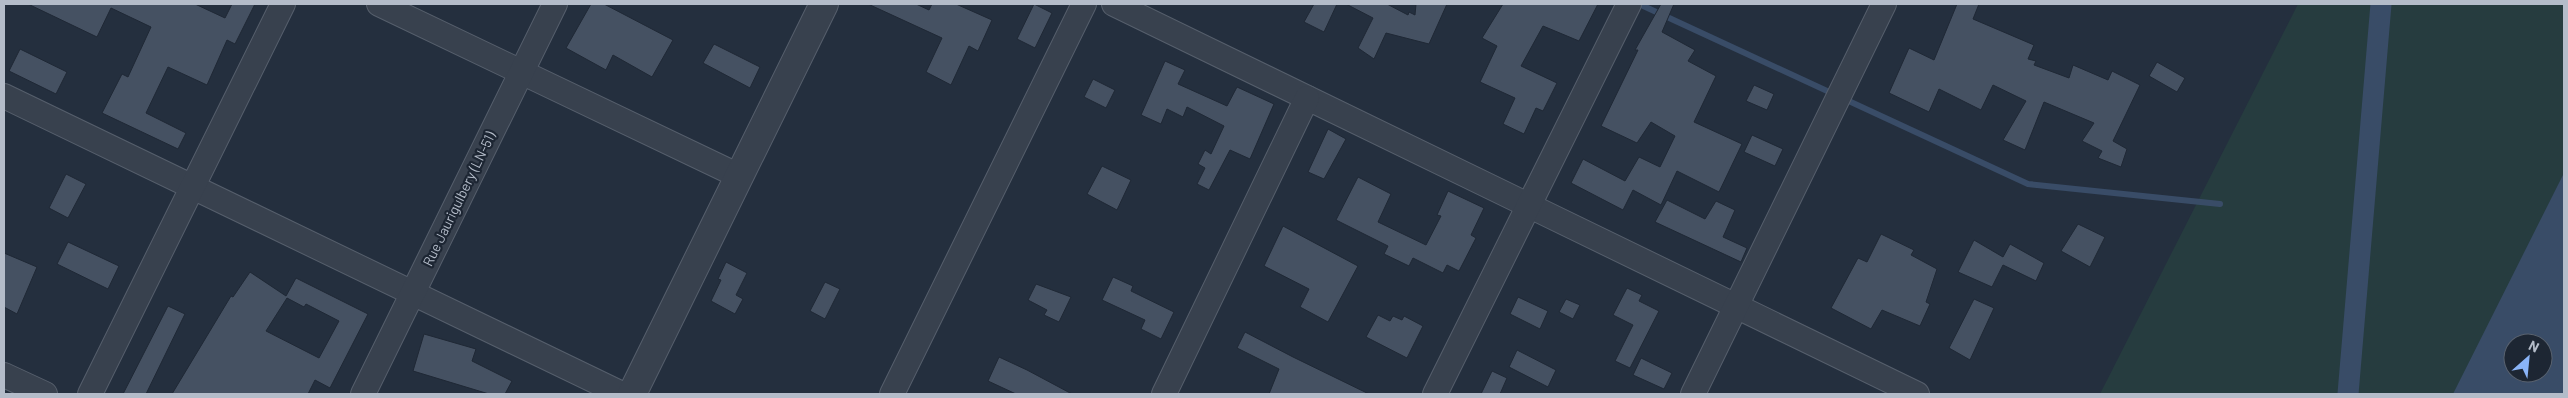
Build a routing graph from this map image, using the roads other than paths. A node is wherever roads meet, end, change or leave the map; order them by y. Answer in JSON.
{"nodes":[{"id":1,"x":283,"y":4,"type":"edge"},
{"id":2,"x":379,"y":4,"type":"edge"},
{"id":3,"x":555,"y":4,"type":"edge"},
{"id":4,"x":824,"y":4,"type":"edge"},
{"id":5,"x":1084,"y":4,"type":"edge"},
{"id":6,"x":1114,"y":4,"type":"edge"},
{"id":7,"x":1629,"y":4,"type":"edge"},
{"id":8,"x":1884,"y":4,"type":"edge"},
{"id":9,"x":522,"y":72,"type":"junction"},
{"id":10,"x":4,"y":96,"type":"edge"},
{"id":11,"x":1307,"y":98,"type":"junction"},
{"id":12,"x":739,"y":176,"type":"junction"},
{"id":13,"x":192,"y":187,"type":"junction"},
{"id":14,"x":1530,"y":206,"type":"junction"},
{"id":15,"x":413,"y":294,"type":"junction"},
{"id":16,"x":1736,"y":306,"type":"junction"},
{"id":17,"x":4,"y":375,"type":"edge"},
{"id":18,"x":45,"y":394,"type":"edge"},
{"id":19,"x":90,"y":394,"type":"edge"},
{"id":20,"x":364,"y":394,"type":"edge"},
{"id":21,"x":622,"y":394,"type":"edge"},
{"id":22,"x":632,"y":394,"type":"edge"},
{"id":23,"x":892,"y":394,"type":"edge"},
{"id":24,"x":1164,"y":394,"type":"edge"},
{"id":25,"x":1435,"y":394,"type":"edge"},
{"id":26,"x":1693,"y":394,"type":"edge"},
{"id":27,"x":1917,"y":394,"type":"edge"}],
"edges":[{"from":1,"to":13,"type":"street"},
{"from":2,"to":9,"type":"street"},
{"from":3,"to":9,"type":"street","name":"Rue Jaurigulbery (LN-51)"},
{"from":4,"to":12,"type":"street"},
{"from":5,"to":23,"type":"street"},
{"from":6,"to":11,"type":"street"},
{"from":7,"to":14,"type":"street"},
{"from":8,"to":16,"type":"street"},
{"from":9,"to":12,"type":"street"},
{"from":9,"to":15,"type":"street","name":"Rue Jaurigulbery (LN-51)"},
{"from":10,"to":13,"type":"street"},
{"from":11,"to":14,"type":"street"},
{"from":11,"to":24,"type":"street"},
{"from":12,"to":22,"type":"street"},
{"from":13,"to":15,"type":"street"},
{"from":13,"to":19,"type":"street"},
{"from":14,"to":16,"type":"street"},
{"from":14,"to":25,"type":"street"},
{"from":15,"to":20,"type":"street","name":"Rue Jaurigulbery (LN-51)"},
{"from":15,"to":21,"type":"street"},
{"from":16,"to":26,"type":"street"},
{"from":16,"to":27,"type":"street"},
{"from":17,"to":18,"type":"street"}]}
